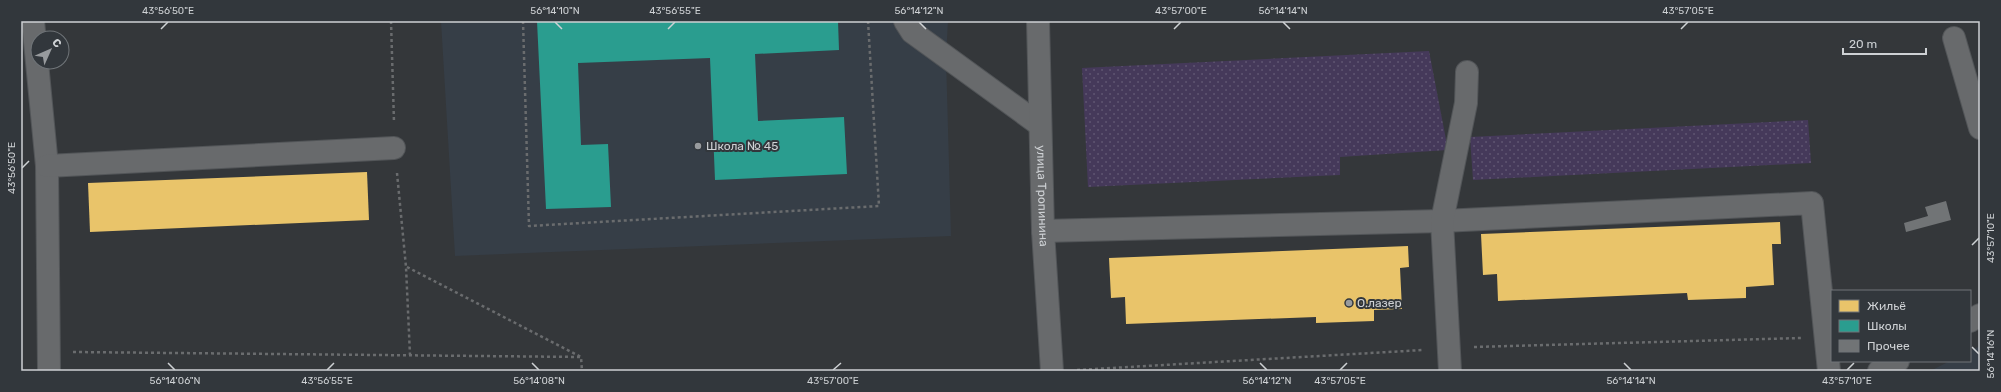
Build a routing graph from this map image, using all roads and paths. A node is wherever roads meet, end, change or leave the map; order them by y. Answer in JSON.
{"nodes":[{"id":1,"x":33,"y":21,"type":"edge"},
{"id":2,"x":392,"y":21,"type":"edge"},
{"id":3,"x":524,"y":21,"type":"edge"},
{"id":4,"x":868,"y":21,"type":"edge"},
{"id":5,"x":905,"y":21,"type":"edge"},
{"id":6,"x":1038,"y":21,"type":"edge"},
{"id":7,"x":1954,"y":38,"type":"dead end"},
{"id":8,"x":1467,"y":72,"type":"dead end"},
{"id":9,"x":1040,"y":125,"type":"junction"},
{"id":10,"x":1980,"y":128,"type":"edge"},
{"id":11,"x":394,"y":148,"type":"junction"},
{"id":12,"x":47,"y":166,"type":"junction"},
{"id":13,"x":1442,"y":222,"type":"junction"},
{"id":14,"x":1043,"y":231,"type":"junction"},
{"id":15,"x":406,"y":267,"type":"junction"},
{"id":16,"x":1980,"y":315,"type":"edge"},
{"id":17,"x":1971,"y":320,"type":"edge"},
{"id":18,"x":410,"y":355,"type":"junction"},
{"id":19,"x":581,"y":357,"type":"junction"},
{"id":20,"x":48,"y":362,"type":"edge"},
{"id":21,"x":1896,"y":362,"type":"edge"},
{"id":22,"x":582,"y":371,"type":"edge"},
{"id":23,"x":1052,"y":371,"type":"edge"},
{"id":24,"x":1450,"y":371,"type":"edge"},
{"id":25,"x":1828,"y":371,"type":"edge"},
{"id":26,"x":1879,"y":371,"type":"edge"}],
"edges":[{"from":1,"to":12,"type":"street"},
{"from":2,"to":11,"type":"path"},
{"from":3,"to":4,"type":"path"},
{"from":5,"to":9,"type":"street"},
{"from":6,"to":9,"type":"street","name":"улица Тропинина"},
{"from":7,"to":10,"type":"street"},
{"from":8,"to":13,"type":"street"},
{"from":9,"to":14,"type":"street","name":"улица Тропинина"},
{"from":11,"to":12,"type":"street"},
{"from":11,"to":15,"type":"path"},
{"from":12,"to":20,"type":"street"},
{"from":13,"to":14,"type":"street"},
{"from":13,"to":24,"type":"street"},
{"from":13,"to":25,"type":"street"},
{"from":14,"to":23,"type":"street","name":"улица Тропинина"},
{"from":15,"to":18,"type":"path"},
{"from":15,"to":19,"type":"path"},
{"from":16,"to":17,"type":"street"},
{"from":18,"to":19,"type":"path"},
{"from":18,"to":20,"type":"path"},
{"from":19,"to":22,"type":"path"},
{"from":21,"to":26,"type":"street"}]}
